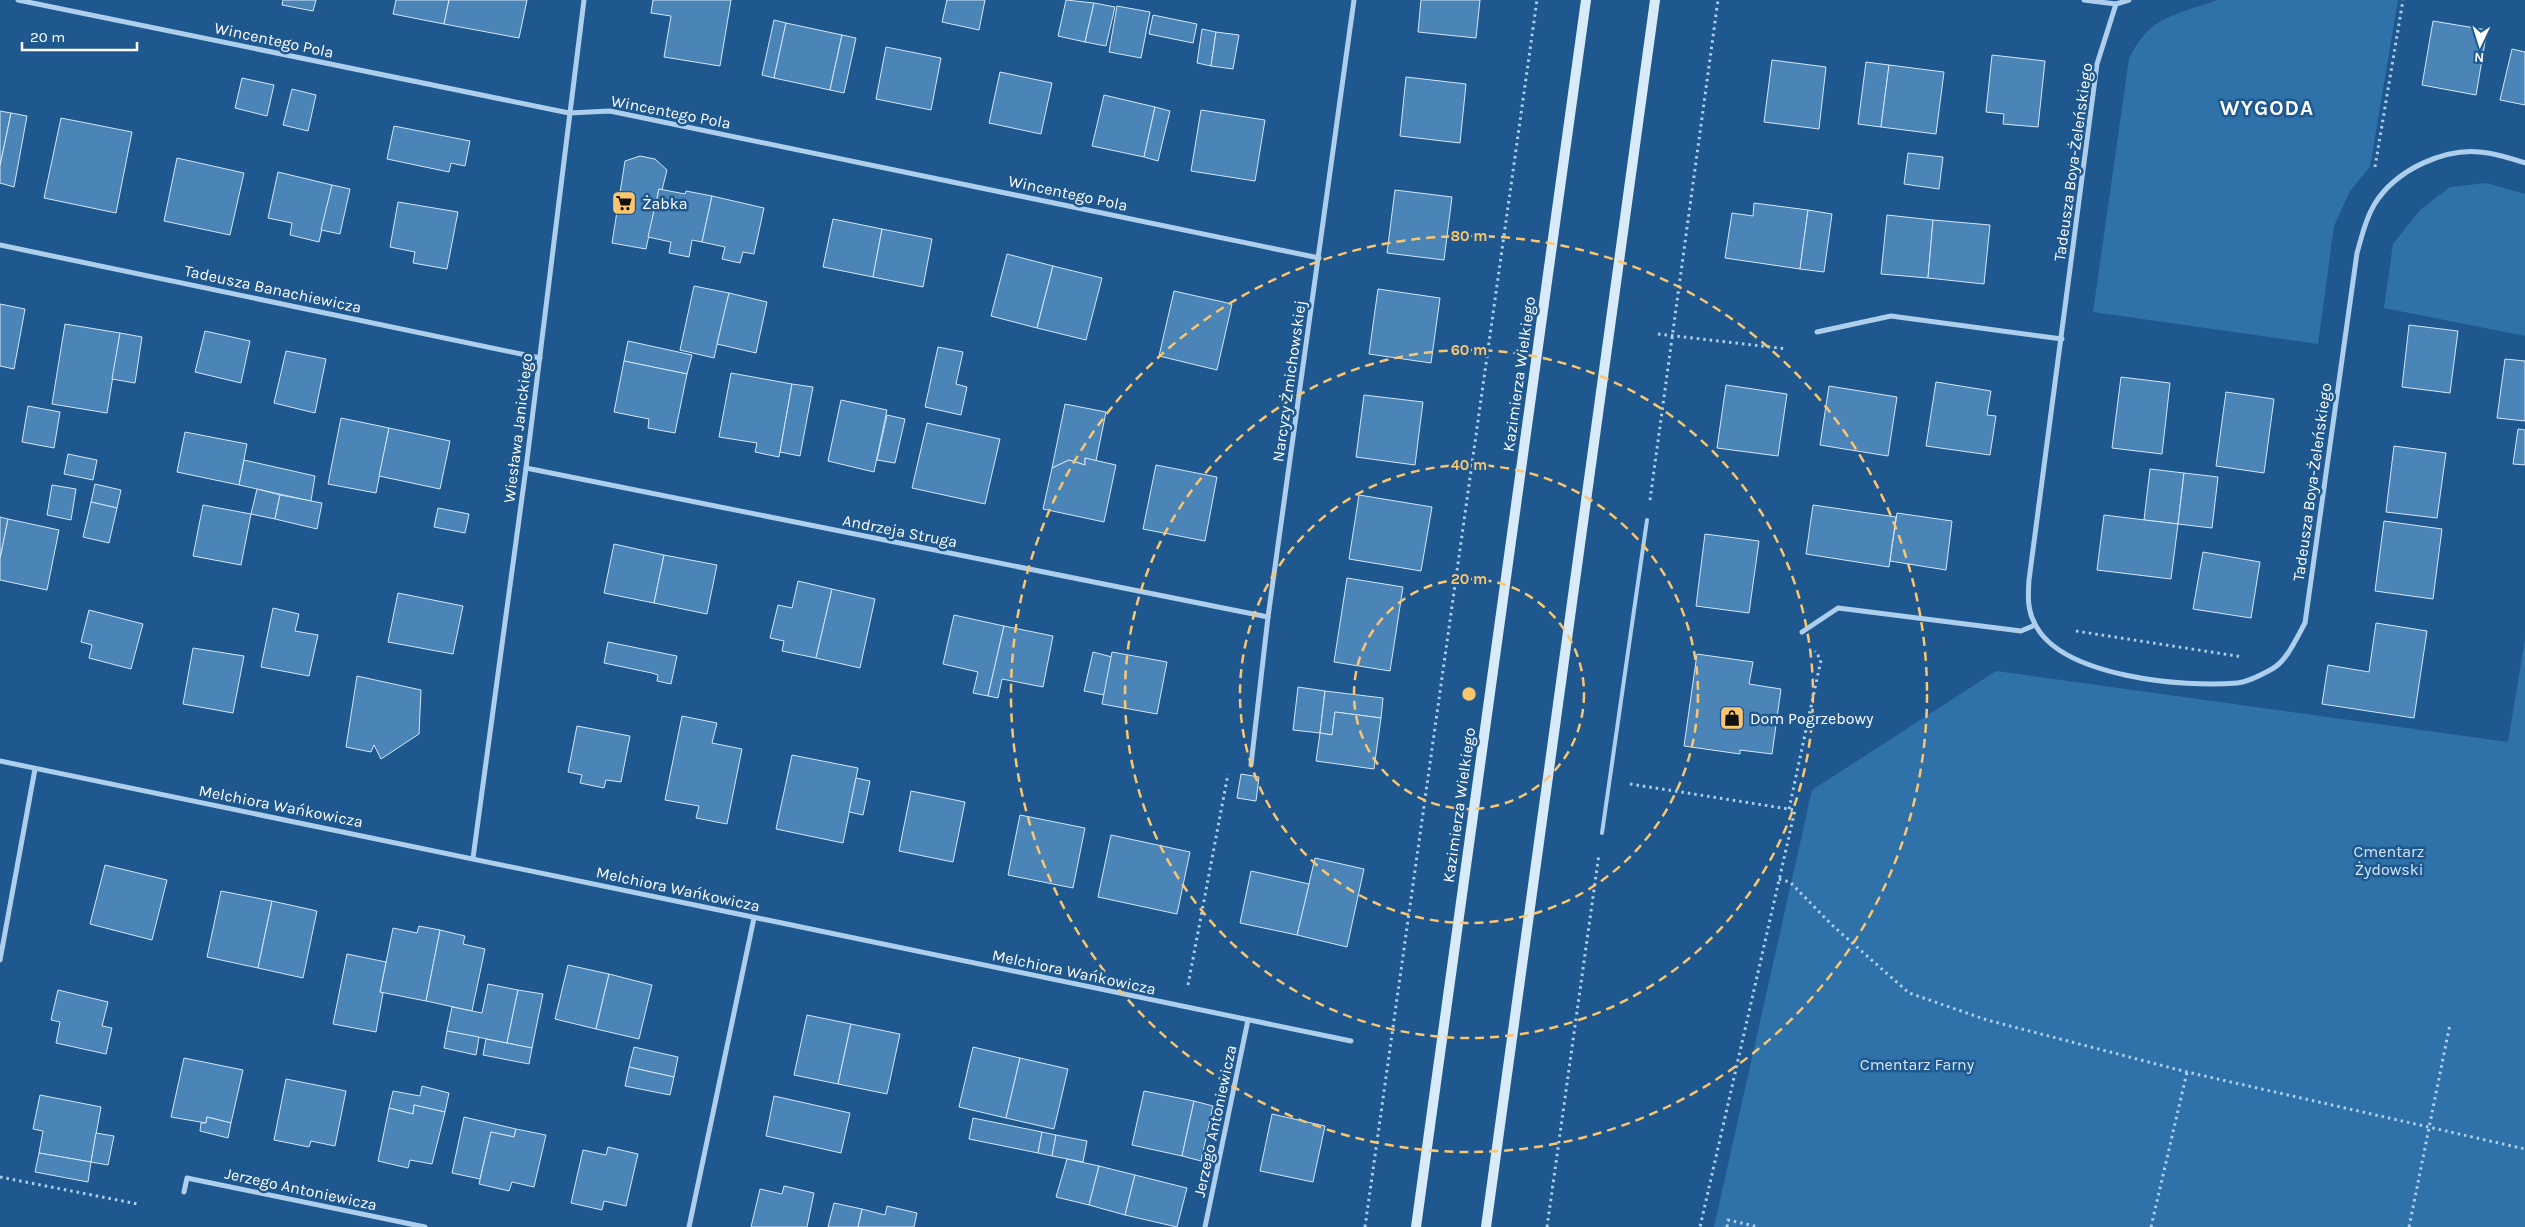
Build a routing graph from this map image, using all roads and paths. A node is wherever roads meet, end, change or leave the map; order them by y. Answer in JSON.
{"nodes":[{"id":1,"x":18,"y":0,"type":"edge"},
{"id":2,"x":584,"y":0,"type":"edge"},
{"id":3,"x":1354,"y":0,"type":"edge"},
{"id":4,"x":1537,"y":0,"type":"edge"},
{"id":5,"x":1586,"y":0,"type":"edge"},
{"id":6,"x":1655,"y":0,"type":"edge"},
{"id":7,"x":1718,"y":0,"type":"edge"},
{"id":8,"x":2084,"y":0,"type":"edge"},
{"id":9,"x":2129,"y":0,"type":"edge"},
{"id":10,"x":2403,"y":0,"type":"edge"},
{"id":11,"x":2116,"y":4,"type":"junction"},
{"id":12,"x":569,"y":113,"type":"junction"},
{"id":13,"x":2525,"y":163,"type":"edge"},
{"id":14,"x":2375,"y":168,"type":"dead end"},
{"id":15,"x":0,"y":245,"type":"edge"},
{"id":16,"x":1319,"y":258,"type":"junction"},
{"id":17,"x":1818,"y":332,"type":"dead end"},
{"id":18,"x":1658,"y":334,"type":"dead end"},
{"id":19,"x":1672,"y":336,"type":"junction"},
{"id":20,"x":2062,"y":339,"type":"junction"},
{"id":21,"x":1787,"y":350,"type":"dead end"},
{"id":22,"x":540,"y":358,"type":"junction"},
{"id":23,"x":526,"y":468,"type":"junction"},
{"id":24,"x":1647,"y":520,"type":"joint"},
{"id":25,"x":1268,"y":618,"type":"junction"},
{"id":26,"x":2035,"y":625,"type":"junction"},
{"id":27,"x":2074,"y":631,"type":"dead end"},
{"id":28,"x":1802,"y":632,"type":"dead end"},
{"id":29,"x":2244,"y":657,"type":"dead end"},
{"id":30,"x":1821,"y":660,"type":"dead end"},
{"id":31,"x":0,"y":761,"type":"edge"},
{"id":32,"x":1251,"y":765,"type":"dead end"},
{"id":33,"x":36,"y":769,"type":"junction"},
{"id":34,"x":1228,"y":774,"type":"dead end"},
{"id":35,"x":1609,"y":781,"type":"junction"},
{"id":36,"x":1789,"y":809,"type":"junction"},
{"id":37,"x":1602,"y":832,"type":"joint"},
{"id":38,"x":473,"y":858,"type":"junction"},
{"id":39,"x":1779,"y":879,"type":"junction"},
{"id":40,"x":754,"y":918,"type":"junction"},
{"id":41,"x":0,"y":960,"type":"edge"},
{"id":42,"x":1188,"y":986,"type":"dead end"},
{"id":43,"x":1248,"y":1020,"type":"junction"},
{"id":44,"x":2450,"y":1024,"type":"dead end"},
{"id":45,"x":1351,"y":1041,"type":"dead end"},
{"id":46,"x":2187,"y":1072,"type":"junction"},
{"id":47,"x":2431,"y":1128,"type":"junction"},
{"id":48,"x":2525,"y":1149,"type":"edge"},
{"id":49,"x":0,"y":1177,"type":"edge"},
{"id":50,"x":184,"y":1192,"type":"dead end"},
{"id":51,"x":138,"y":1204,"type":"dead end"},
{"id":52,"x":425,"y":1227,"type":"edge"},
{"id":53,"x":689,"y":1227,"type":"edge"},
{"id":54,"x":1205,"y":1227,"type":"edge"},
{"id":55,"x":1365,"y":1227,"type":"edge"},
{"id":56,"x":1416,"y":1227,"type":"edge"},
{"id":57,"x":1486,"y":1227,"type":"edge"},
{"id":58,"x":1547,"y":1227,"type":"edge"},
{"id":59,"x":1700,"y":1227,"type":"edge"},
{"id":60,"x":1727,"y":1227,"type":"edge"},
{"id":61,"x":1760,"y":1227,"type":"edge"},
{"id":62,"x":2151,"y":1227,"type":"edge"},
{"id":63,"x":2409,"y":1227,"type":"edge"}],
"edges":[{"from":1,"to":12,"type":"street","name":"Wincentego Pola"},
{"from":2,"to":12,"type":"street","name":"Wiesława Janickiego"},
{"from":3,"to":16,"type":"street","name":"Narcyzy Żmichowskiej"},
{"from":4,"to":55,"type":"path"},
{"from":5,"to":56,"type":"main road","name":"Kazimierza Wielkiego"},
{"from":6,"to":57,"type":"main road"},
{"from":7,"to":19,"type":"path"},
{"from":8,"to":11,"type":"street"},
{"from":9,"to":11,"type":"street"},
{"from":10,"to":14,"type":"path"},
{"from":11,"to":20,"type":"street","name":"Tadeusza Boya-Żeleńskiego"},
{"from":12,"to":16,"type":"street","name":"Wincentego Pola"},
{"from":12,"to":22,"type":"street","name":"Wiesława Janickiego"},
{"from":13,"to":26,"type":"street","name":"Tadeusza Boya-Żeleńskiego"},
{"from":15,"to":22,"type":"street","name":"Tadeusza Banachiewicza"},
{"from":16,"to":25,"type":"street","name":"Narcyzy Żmichowskiej"},
{"from":17,"to":20,"type":"street"},
{"from":18,"to":19,"type":"path"},
{"from":19,"to":21,"type":"path"},
{"from":19,"to":24,"type":"path"},
{"from":20,"to":26,"type":"street","name":"Tadeusza Boya-Żeleńskiego"},
{"from":22,"to":23,"type":"street","name":"Wiesława Janickiego"},
{"from":23,"to":25,"type":"street","name":"Andrzeja Struga"},
{"from":23,"to":38,"type":"street","name":"Wiesława Janickiego"},
{"from":24,"to":35,"type":"lane"},
{"from":25,"to":32,"type":"street","name":"Narcyzy Żmichowskiej"},
{"from":26,"to":28,"type":"street"},
{"from":27,"to":29,"type":"path"},
{"from":30,"to":36,"type":"path"},
{"from":31,"to":33,"type":"street","name":"Melchiora Wańkowicza"},
{"from":33,"to":38,"type":"street","name":"Melchiora Wańkowicza"},
{"from":33,"to":41,"type":"street"},
{"from":34,"to":42,"type":"path"},
{"from":35,"to":36,"type":"path"},
{"from":35,"to":37,"type":"lane"},
{"from":36,"to":39,"type":"path"},
{"from":37,"to":58,"type":"path"},
{"from":38,"to":40,"type":"street","name":"Melchiora Wańkowicza"},
{"from":39,"to":46,"type":"path"},
{"from":39,"to":59,"type":"path"},
{"from":40,"to":43,"type":"street","name":"Melchiora Wańkowicza"},
{"from":40,"to":53,"type":"street"},
{"from":43,"to":45,"type":"street","name":"Melchiora Wańkowicza"},
{"from":43,"to":54,"type":"street","name":"Jerzego Antoniewicza"},
{"from":44,"to":47,"type":"path"},
{"from":46,"to":47,"type":"path"},
{"from":46,"to":62,"type":"path"},
{"from":47,"to":48,"type":"path"},
{"from":47,"to":63,"type":"path"},
{"from":49,"to":51,"type":"path"},
{"from":50,"to":52,"type":"street","name":"Jerzego Antoniewicza"},
{"from":60,"to":61,"type":"path"}]}
